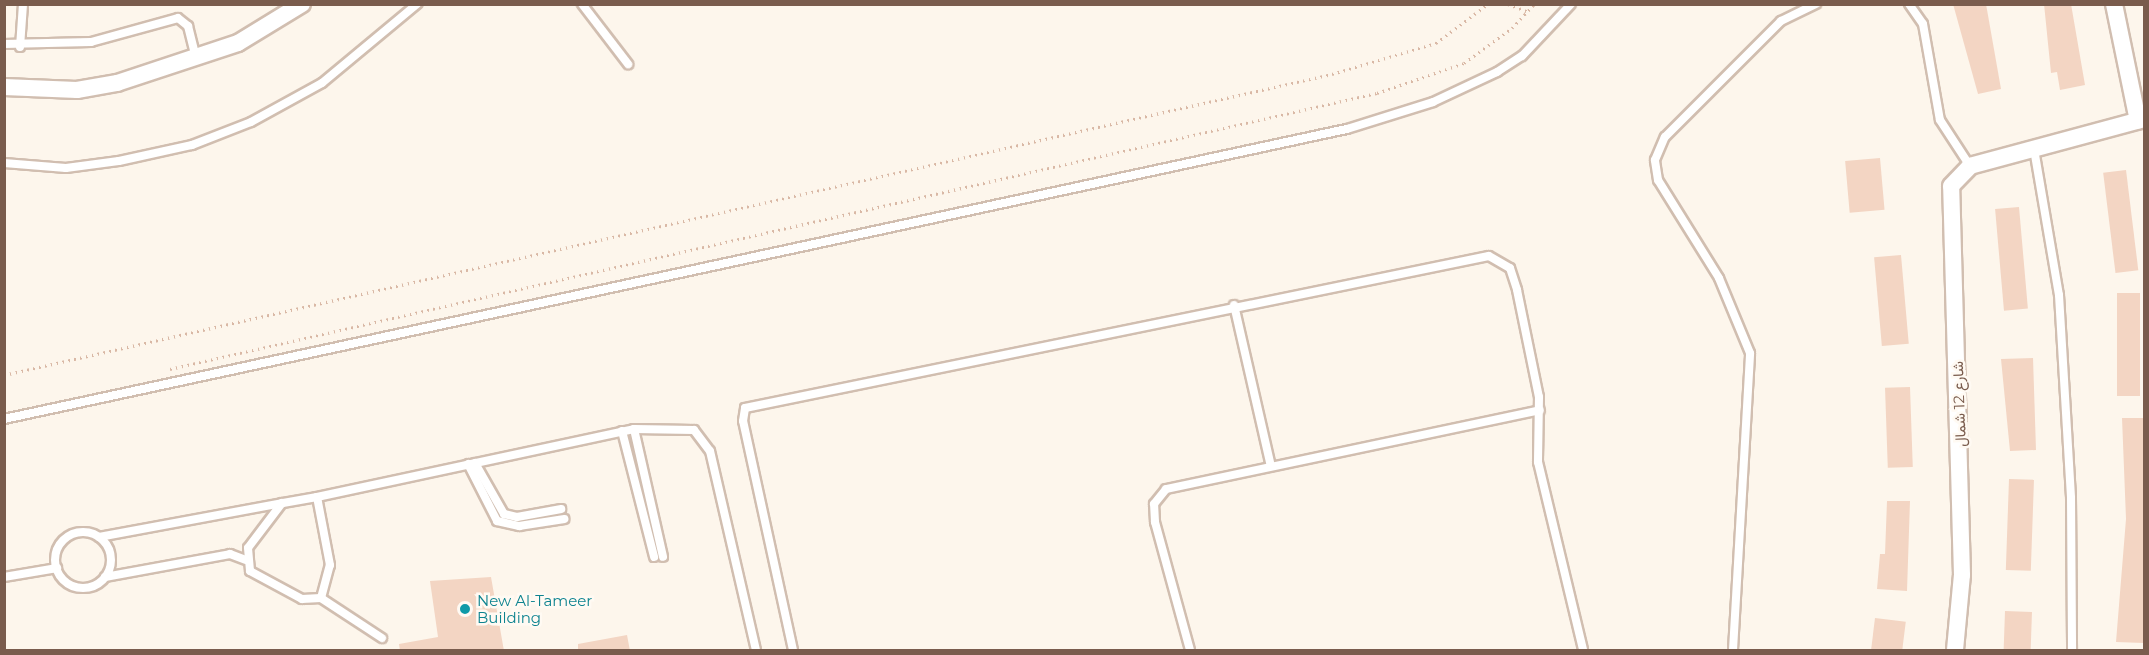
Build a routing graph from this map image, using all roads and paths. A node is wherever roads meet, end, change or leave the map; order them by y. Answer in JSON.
{"nodes":[{"id":1,"x":23,"y":4,"type":"edge"},
{"id":2,"x":302,"y":4,"type":"edge"},
{"id":3,"x":417,"y":4,"type":"edge"},
{"id":4,"x":582,"y":4,"type":"edge"},
{"id":5,"x":1488,"y":4,"type":"edge"},
{"id":6,"x":1508,"y":4,"type":"edge"},
{"id":7,"x":1534,"y":4,"type":"edge"},
{"id":8,"x":1571,"y":4,"type":"edge"},
{"id":9,"x":1816,"y":4,"type":"edge"},
{"id":10,"x":1909,"y":4,"type":"edge"},
{"id":11,"x":2114,"y":4,"type":"edge"},
{"id":12,"x":1529,"y":12,"type":"junction"},
{"id":13,"x":4,"y":44,"type":"edge"},
{"id":14,"x":20,"y":47,"type":"junction"},
{"id":15,"x":196,"y":59,"type":"junction"},
{"id":16,"x":628,"y":64,"type":"dead end"},
{"id":17,"x":4,"y":87,"type":"edge"},
{"id":18,"x":2141,"y":120,"type":"edge"},
{"id":19,"x":2034,"y":149,"type":"junction"},
{"id":20,"x":4,"y":163,"type":"edge"},
{"id":21,"x":1970,"y":166,"type":"junction"},
{"id":22,"x":1234,"y":305,"type":"junction"},
{"id":23,"x":162,"y":371,"type":"dead end"},
{"id":24,"x":4,"y":375,"type":"edge"},
{"id":25,"x":1540,"y":410,"type":"junction"},
{"id":26,"x":4,"y":419,"type":"edge"},
{"id":27,"x":634,"y":429,"type":"junction"},
{"id":28,"x":622,"y":432,"type":"junction"},
{"id":29,"x":472,"y":464,"type":"junction"},
{"id":30,"x":1271,"y":466,"type":"junction"},
{"id":31,"x":317,"y":497,"type":"junction"},
{"id":32,"x":282,"y":503,"type":"junction"},
{"id":33,"x":561,"y":509,"type":"dead end"},
{"id":34,"x":564,"y":519,"type":"dead end"},
{"id":35,"x":99,"y":537,"type":"junction"},
{"id":36,"x":246,"y":560,"type":"junction"},
{"id":37,"x":57,"y":568,"type":"junction"},
{"id":38,"x":4,"y":577,"type":"edge"},
{"id":39,"x":105,"y":577,"type":"junction"},
{"id":40,"x":321,"y":598,"type":"junction"},
{"id":41,"x":382,"y":638,"type":"dead end"},
{"id":42,"x":756,"y":651,"type":"edge"},
{"id":43,"x":794,"y":651,"type":"edge"},
{"id":44,"x":1190,"y":651,"type":"edge"},
{"id":45,"x":1583,"y":651,"type":"edge"},
{"id":46,"x":1733,"y":651,"type":"edge"},
{"id":47,"x":1955,"y":651,"type":"edge"},
{"id":48,"x":2072,"y":651,"type":"edge"}],
"edges":[{"from":1,"to":14,"type":"lane"},
{"from":2,"to":15,"type":"street"},
{"from":3,"to":20,"type":"lane"},
{"from":4,"to":16,"type":"lane"},
{"from":5,"to":24,"type":"path"},
{"from":6,"to":12,"type":"path"},
{"from":7,"to":12,"type":"path"},
{"from":8,"to":26,"type":"lane"},
{"from":9,"to":46,"type":"lane"},
{"from":10,"to":21,"type":"lane"},
{"from":11,"to":18,"type":"street"},
{"from":12,"to":23,"type":"path"},
{"from":13,"to":14,"type":"lane"},
{"from":14,"to":15,"type":"lane"},
{"from":15,"to":17,"type":"street"},
{"from":18,"to":19,"type":"street"},
{"from":19,"to":21,"type":"street"},
{"from":19,"to":48,"type":"lane"},
{"from":21,"to":47,"type":"street","name":"شارع 12 شمال"},
{"from":22,"to":25,"type":"lane"},
{"from":22,"to":30,"type":"lane"},
{"from":22,"to":43,"type":"lane"},
{"from":25,"to":30,"type":"lane"},
{"from":25,"to":45,"type":"lane"},
{"from":27,"to":28,"type":"lane"},
{"from":27,"to":28,"type":"lane"},
{"from":27,"to":42,"type":"lane"},
{"from":28,"to":29,"type":"lane"},
{"from":29,"to":31,"type":"lane"},
{"from":29,"to":33,"type":"lane"},
{"from":29,"to":34,"type":"lane"},
{"from":30,"to":44,"type":"lane"},
{"from":31,"to":32,"type":"lane"},
{"from":31,"to":40,"type":"lane"},
{"from":32,"to":35,"type":"lane"},
{"from":32,"to":36,"type":"lane"},
{"from":35,"to":37,"type":"lane"},
{"from":35,"to":39,"type":"lane"},
{"from":36,"to":39,"type":"lane"},
{"from":36,"to":40,"type":"lane"},
{"from":37,"to":38,"type":"lane"},
{"from":37,"to":39,"type":"lane"},
{"from":40,"to":41,"type":"lane"}]}
